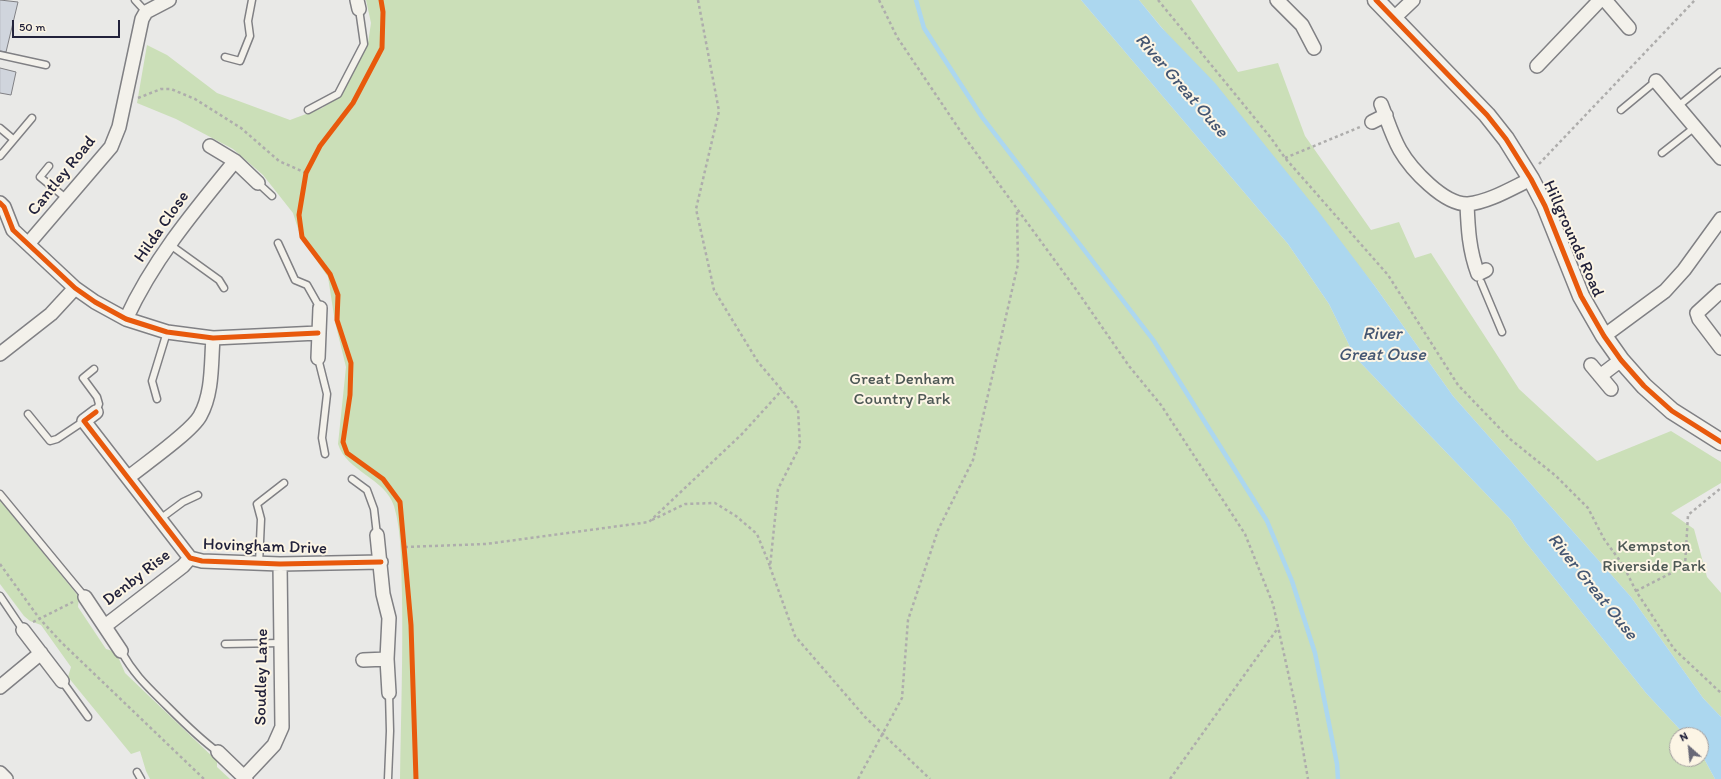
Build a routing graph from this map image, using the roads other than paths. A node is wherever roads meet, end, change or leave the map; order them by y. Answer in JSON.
{"nodes":[{"id":1,"x":135,"y":0,"type":"edge"},
{"id":2,"x":169,"y":0,"type":"edge"},
{"id":3,"x":252,"y":0,"type":"edge"},
{"id":4,"x":1277,"y":0,"type":"edge"},
{"id":5,"x":1376,"y":0,"type":"edge"},
{"id":6,"x":1413,"y":0,"type":"edge"},
{"id":7,"x":1600,"y":0,"type":"edge"},
{"id":8,"x":1605,"y":0,"type":"edge"},
{"id":9,"x":358,"y":5,"type":"edge"},
{"id":10,"x":146,"y":12,"type":"junction"},
{"id":11,"x":1394,"y":18,"type":"junction"},
{"id":12,"x":1628,"y":28,"type":"dead end"},
{"id":13,"x":1307,"y":43,"type":"dead end"},
{"id":14,"x":0,"y":55,"type":"edge"},
{"id":15,"x":225,"y":57,"type":"dead end"},
{"id":16,"x":46,"y":66,"type":"dead end"},
{"id":17,"x":1537,"y":66,"type":"dead end"},
{"id":18,"x":1720,"y":72,"type":"dead end"},
{"id":19,"x":1656,"y":81,"type":"joint"},
{"id":20,"x":1677,"y":106,"type":"junction"},
{"id":21,"x":308,"y":110,"type":"dead end"},
{"id":22,"x":1622,"y":110,"type":"dead end"},
{"id":23,"x":32,"y":118,"type":"dead end"},
{"id":24,"x":1372,"y":122,"type":"dead end"},
{"id":25,"x":1694,"y":127,"type":"junction"},
{"id":26,"x":0,"y":128,"type":"edge"},
{"id":27,"x":13,"y":139,"type":"junction"},
{"id":28,"x":210,"y":146,"type":"dead end"},
{"id":29,"x":1662,"y":153,"type":"dead end"},
{"id":30,"x":0,"y":156,"type":"edge"},
{"id":31,"x":1721,"y":158,"type":"edge"},
{"id":32,"x":235,"y":161,"type":"junction"},
{"id":33,"x":49,"y":166,"type":"dead end"},
{"id":34,"x":1529,"y":176,"type":"junction"},
{"id":35,"x":258,"y":182,"type":"joint"},
{"id":36,"x":272,"y":196,"type":"dead end"},
{"id":37,"x":67,"y":199,"type":"junction"},
{"id":38,"x":0,"y":203,"type":"edge"},
{"id":39,"x":1467,"y":204,"type":"junction"},
{"id":40,"x":1721,"y":219,"type":"edge"},
{"id":41,"x":1716,"y":238,"type":"edge"},
{"id":42,"x":278,"y":243,"type":"dead end"},
{"id":43,"x":28,"y":244,"type":"junction"},
{"id":44,"x":169,"y":244,"type":"junction"},
{"id":45,"x":1482,"y":275,"type":"joint"},
{"id":46,"x":75,"y":288,"type":"junction"},
{"id":47,"x":224,"y":288,"type":"dead end"},
{"id":48,"x":1721,"y":290,"type":"edge"},
{"id":49,"x":320,"y":308,"type":"joint"},
{"id":50,"x":126,"y":319,"type":"junction"},
{"id":51,"x":167,"y":332,"type":"junction"},
{"id":52,"x":1502,"y":332,"type":"dead end"},
{"id":53,"x":318,"y":333,"type":"junction"},
{"id":54,"x":1604,"y":336,"type":"junction"},
{"id":55,"x":213,"y":338,"type":"junction"},
{"id":56,"x":1721,"y":348,"type":"edge"},
{"id":57,"x":0,"y":354,"type":"edge"},
{"id":58,"x":318,"y":358,"type":"joint"},
{"id":59,"x":1621,"y":360,"type":"junction"},
{"id":60,"x":1591,"y":365,"type":"dead end"},
{"id":61,"x":94,"y":369,"type":"dead end"},
{"id":62,"x":1600,"y":376,"type":"junction"},
{"id":63,"x":1611,"y":389,"type":"dead end"},
{"id":64,"x":157,"y":399,"type":"dead end"},
{"id":65,"x":96,"y":412,"type":"joint"},
{"id":66,"x":28,"y":414,"type":"dead end"},
{"id":67,"x":84,"y":421,"type":"junction"},
{"id":68,"x":1721,"y":442,"type":"edge"},
{"id":69,"x":325,"y":454,"type":"dead end"},
{"id":70,"x":128,"y":478,"type":"junction"},
{"id":71,"x":352,"y":479,"type":"dead end"},
{"id":72,"x":284,"y":483,"type":"dead end"},
{"id":73,"x":0,"y":494,"type":"edge"},
{"id":74,"x":198,"y":495,"type":"dead end"},
{"id":75,"x":160,"y":519,"type":"junction"},
{"id":76,"x":378,"y":536,"type":"joint"},
{"id":77,"x":190,"y":558,"type":"junction"},
{"id":78,"x":381,"y":562,"type":"junction"},
{"id":79,"x":259,"y":564,"type":"junction"},
{"id":80,"x":280,"y":564,"type":"junction"},
{"id":81,"x":0,"y":596,"type":"edge"},
{"id":82,"x":85,"y":597,"type":"joint"},
{"id":83,"x":105,"y":626,"type":"junction"},
{"id":84,"x":23,"y":630,"type":"joint"},
{"id":85,"x":281,"y":643,"type":"junction"},
{"id":86,"x":225,"y":644,"type":"dead end"},
{"id":87,"x":121,"y":651,"type":"joint"},
{"id":88,"x":41,"y":653,"type":"junction"},
{"id":89,"x":387,"y":659,"type":"junction"},
{"id":90,"x":363,"y":660,"type":"dead end"},
{"id":91,"x":62,"y":682,"type":"joint"},
{"id":92,"x":0,"y":687,"type":"edge"},
{"id":93,"x":389,"y":693,"type":"joint"},
{"id":94,"x":88,"y":717,"type":"dead end"},
{"id":95,"x":218,"y":752,"type":"joint"},
{"id":96,"x":137,"y":772,"type":"dead end"},
{"id":97,"x":0,"y":773,"type":"edge"},
{"id":98,"x":245,"y":778,"type":"edge"},
{"id":99,"x":6,"y":779,"type":"edge"},
{"id":100,"x":141,"y":779,"type":"edge"},
{"id":101,"x":388,"y":779,"type":"edge"}],
"edges":[{"from":1,"to":10,"type":"lane"},
{"from":2,"to":10,"type":"street"},
{"from":3,"to":15,"type":"lane"},
{"from":4,"to":13,"type":"street"},
{"from":5,"to":11,"type":"street","name":"Hillgrounds Road"},
{"from":6,"to":11,"type":"street"},
{"from":7,"to":17,"type":"street"},
{"from":8,"to":12,"type":"street"},
{"from":9,"to":21,"type":"lane"},
{"from":10,"to":37,"type":"street","name":"Cantley Road"},
{"from":11,"to":34,"type":"street","name":"Hillgrounds Road"},
{"from":14,"to":16,"type":"lane"},
{"from":18,"to":20,"type":"lane"},
{"from":19,"to":20,"type":"street"},
{"from":19,"to":22,"type":"lane"},
{"from":20,"to":25,"type":"street"},
{"from":23,"to":27,"type":"lane"},
{"from":24,"to":39,"type":"street"},
{"from":25,"to":29,"type":"lane"},
{"from":25,"to":31,"type":"street"},
{"from":26,"to":27,"type":"lane"},
{"from":27,"to":30,"type":"lane"},
{"from":28,"to":32,"type":"street"},
{"from":32,"to":35,"type":"street"},
{"from":32,"to":44,"type":"street","name":"Hilda Close"},
{"from":33,"to":37,"type":"lane"},
{"from":34,"to":39,"type":"street"},
{"from":34,"to":54,"type":"street","name":"Hillgrounds Road"},
{"from":35,"to":36,"type":"lane"},
{"from":37,"to":43,"type":"street","name":"Cantley Road"},
{"from":38,"to":43,"type":"street"},
{"from":39,"to":45,"type":"street"},
{"from":40,"to":41,"type":"street"},
{"from":41,"to":54,"type":"street"},
{"from":42,"to":49,"type":"lane"},
{"from":43,"to":46,"type":"street"},
{"from":44,"to":47,"type":"lane"},
{"from":44,"to":50,"type":"street","name":"Hilda Close"},
{"from":45,"to":52,"type":"lane"},
{"from":46,"to":50,"type":"street"},
{"from":46,"to":57,"type":"street"},
{"from":48,"to":56,"type":"street"},
{"from":49,"to":53,"type":"street"},
{"from":50,"to":51,"type":"street"},
{"from":51,"to":55,"type":"street"},
{"from":51,"to":64,"type":"lane"},
{"from":53,"to":55,"type":"street"},
{"from":53,"to":58,"type":"street"},
{"from":54,"to":59,"type":"street","name":"Hillgrounds Road"},
{"from":55,"to":70,"type":"street"},
{"from":58,"to":69,"type":"lane"},
{"from":59,"to":62,"type":"street"},
{"from":59,"to":68,"type":"street","name":"Hillgrounds Road"},
{"from":60,"to":62,"type":"street"},
{"from":61,"to":65,"type":"lane"},
{"from":62,"to":63,"type":"street"},
{"from":65,"to":67,"type":"street"},
{"from":66,"to":67,"type":"lane"},
{"from":67,"to":70,"type":"street","name":"Hovingham Drive"},
{"from":70,"to":75,"type":"street","name":"Hovingham Drive"},
{"from":71,"to":76,"type":"lane"},
{"from":72,"to":79,"type":"lane"},
{"from":73,"to":82,"type":"lane"},
{"from":74,"to":75,"type":"lane"},
{"from":75,"to":77,"type":"street","name":"Hovingham Drive"},
{"from":76,"to":78,"type":"street"},
{"from":77,"to":79,"type":"street","name":"Hovingham Drive"},
{"from":77,"to":83,"type":"street","name":"Denby Rise"},
{"from":78,"to":80,"type":"street","name":"Hovingham Drive"},
{"from":78,"to":89,"type":"street"},
{"from":79,"to":80,"type":"street","name":"Hovingham Drive"},
{"from":80,"to":85,"type":"street","name":"Soudley Lane"},
{"from":81,"to":84,"type":"lane"},
{"from":82,"to":83,"type":"street","name":"Denby Rise"},
{"from":83,"to":87,"type":"street","name":"Denby Rise"},
{"from":84,"to":88,"type":"street"},
{"from":85,"to":86,"type":"lane"},
{"from":85,"to":98,"type":"street","name":"Soudley Lane"},
{"from":87,"to":95,"type":"lane"},
{"from":88,"to":91,"type":"street"},
{"from":88,"to":92,"type":"street"},
{"from":89,"to":90,"type":"street"},
{"from":89,"to":93,"type":"street"},
{"from":91,"to":94,"type":"lane"},
{"from":93,"to":101,"type":"lane"},
{"from":95,"to":98,"type":"street","name":"Soudley Lane"},
{"from":96,"to":100,"type":"lane"},
{"from":97,"to":99,"type":"street"}]}
